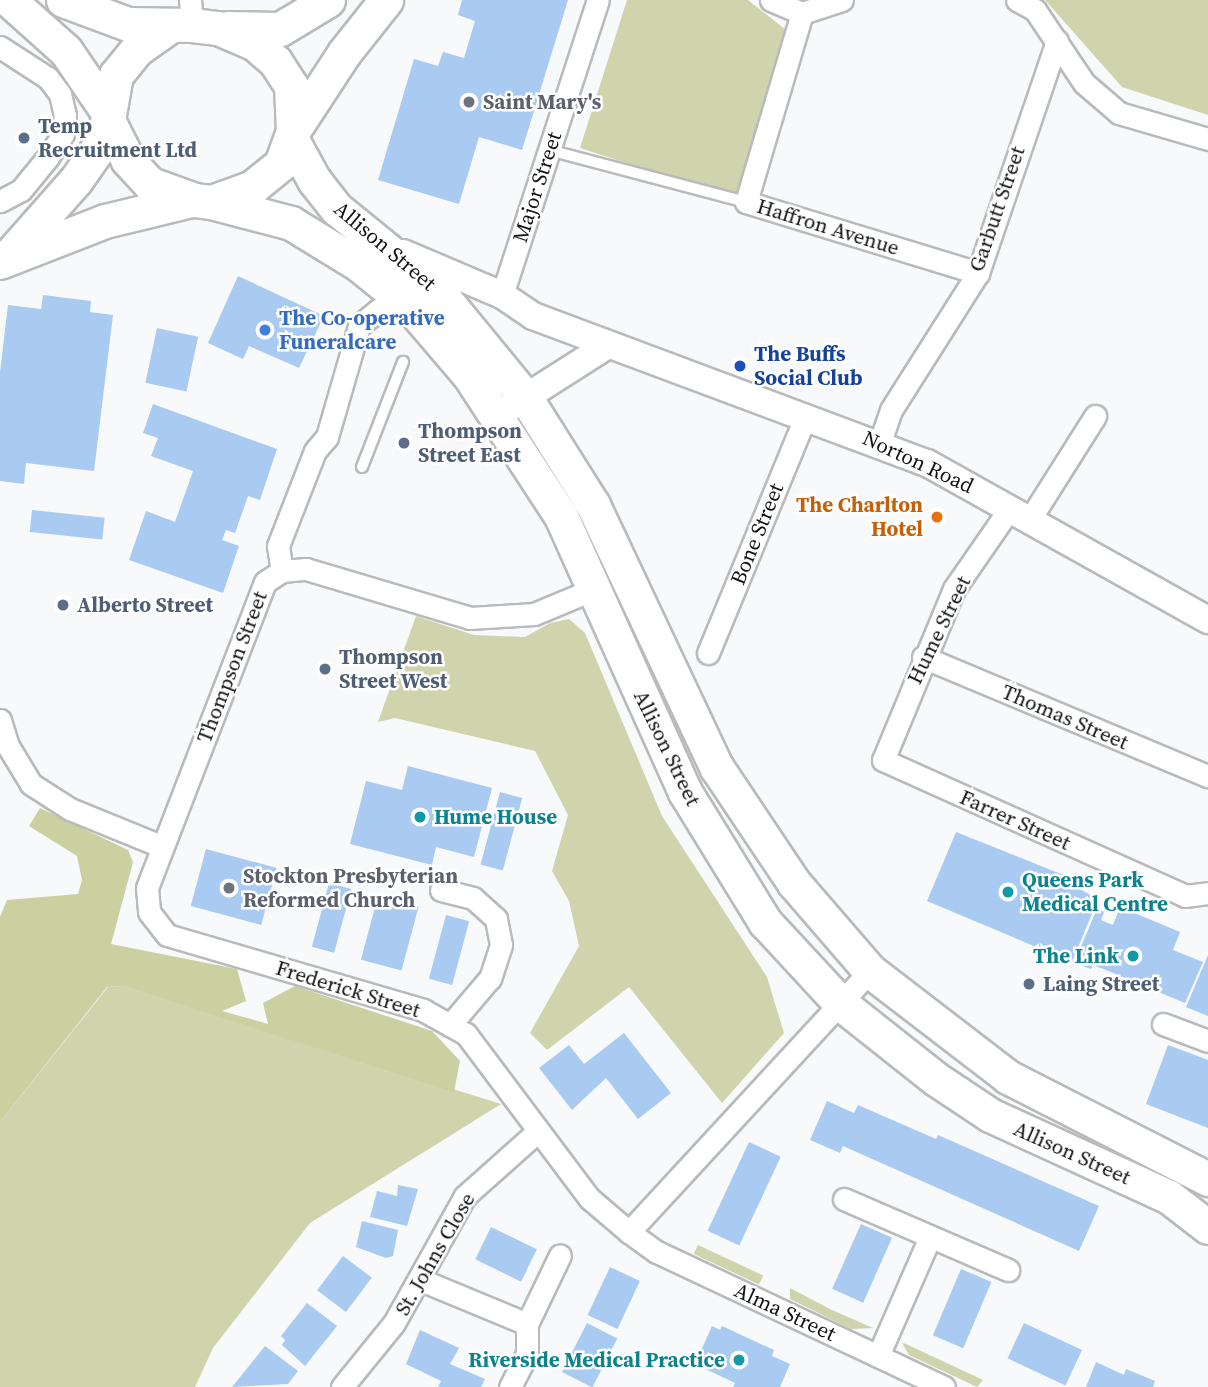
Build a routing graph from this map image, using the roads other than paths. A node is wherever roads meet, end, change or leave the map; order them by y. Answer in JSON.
{"nodes":[{"id":1,"x":9,"y":0,"type":"edge"},
{"id":2,"x":328,"y":0,"type":"edge"},
{"id":3,"x":386,"y":0,"type":"edge"},
{"id":4,"x":598,"y":0,"type":"edge"},
{"id":5,"x":771,"y":0,"type":"edge"},
{"id":6,"x":842,"y":0,"type":"edge"},
{"id":7,"x":1017,"y":0,"type":"edge"},
{"id":8,"x":70,"y":1,"type":"edge"},
{"id":9,"x":802,"y":13,"type":"junction"},
{"id":10,"x":193,"y":20,"type":"edge"},
{"id":11,"x":1057,"y":41,"type":"junction"},
{"id":12,"x":0,"y":47,"type":"edge"},
{"id":13,"x":107,"y":115,"type":"junction"},
{"id":14,"x":292,"y":135,"type":"junction"},
{"id":15,"x":1208,"y":139,"type":"edge"},
{"id":16,"x":549,"y":150,"type":"junction"},
{"id":17,"x":0,"y":201,"type":"edge"},
{"id":18,"x":203,"y":201,"type":"junction"},
{"id":19,"x":746,"y":202,"type":"junction"},
{"id":20,"x":382,"y":243,"type":"junction"},
{"id":21,"x":4,"y":260,"type":"edge"},
{"id":22,"x":978,"y":273,"type":"junction"},
{"id":23,"x":502,"y":295,"type":"junction"},
{"id":24,"x":410,"y":306,"type":"junction"},
{"id":25,"x":608,"y":345,"type":"junction"},
{"id":26,"x":403,"y":362,"type":"dead end"},
{"id":27,"x":512,"y":406,"type":"junction"},
{"id":28,"x":806,"y":415,"type":"junction"},
{"id":29,"x":1096,"y":416,"type":"dead end"},
{"id":30,"x":880,"y":442,"type":"junction"},
{"id":31,"x":362,"y":467,"type":"dead end"},
{"id":32,"x":1020,"y":513,"type":"junction"},
{"id":33,"x":282,"y":571,"type":"junction"},
{"id":34,"x":594,"y":589,"type":"junction"},
{"id":35,"x":1208,"y":620,"type":"edge"},
{"id":36,"x":708,"y":653,"type":"dead end"},
{"id":37,"x":923,"y":657,"type":"junction"},
{"id":38,"x":0,"y":720,"type":"edge"},
{"id":39,"x":883,"y":760,"type":"joint"},
{"id":40,"x":1208,"y":776,"type":"edge"},
{"id":41,"x":163,"y":847,"type":"junction"},
{"id":42,"x":441,"y":890,"type":"dead end"},
{"id":43,"x":1208,"y":893,"type":"edge"},
{"id":44,"x":149,"y":912,"type":"joint"},
{"id":45,"x":870,"y":971,"type":"junction"},
{"id":46,"x":840,"y":1003,"type":"junction"},
{"id":47,"x":1163,"y":1024,"type":"dead end"},
{"id":48,"x":450,"y":1025,"type":"junction"},
{"id":49,"x":1208,"y":1041,"type":"edge"},
{"id":50,"x":538,"y":1131,"type":"junction"},
{"id":51,"x":1208,"y":1179,"type":"edge"},
{"id":52,"x":844,"y":1199,"type":"dead end"},
{"id":53,"x":1208,"y":1227,"type":"edge"},
{"id":54,"x":629,"y":1233,"type":"junction"},
{"id":55,"x":930,"y":1237,"type":"junction"},
{"id":56,"x":560,"y":1255,"type":"dead end"},
{"id":57,"x":1008,"y":1270,"type":"dead end"},
{"id":58,"x":421,"y":1280,"type":"junction"},
{"id":59,"x":527,"y":1324,"type":"junction"},
{"id":60,"x":878,"y":1356,"type":"junction"},
{"id":61,"x":932,"y":1384,"type":"edge"},
{"id":62,"x":342,"y":1387,"type":"edge"},
{"id":63,"x":510,"y":1387,"type":"edge"}],
"edges":[{"from":1,"to":13,"type":"main road"},
{"from":2,"to":10,"type":"main road"},
{"from":3,"to":14,"type":"main road"},
{"from":4,"to":16,"type":"street","name":"Major Street"},
{"from":5,"to":9,"type":"street"},
{"from":6,"to":9,"type":"street"},
{"from":7,"to":11,"type":"street"},
{"from":8,"to":10,"type":"main road"},
{"from":9,"to":19,"type":"street","name":"Haffron Avenue"},
{"from":10,"to":13,"type":"main road"},
{"from":10,"to":14,"type":"main road"},
{"from":11,"to":15,"type":"street"},
{"from":11,"to":22,"type":"street","name":"Garbutt Street"},
{"from":12,"to":17,"type":"street"},
{"from":13,"to":18,"type":"main road"},
{"from":13,"to":21,"type":"main road"},
{"from":14,"to":18,"type":"main road"},
{"from":14,"to":20,"type":"main road","name":"Allison Street"},
{"from":16,"to":19,"type":"lane"},
{"from":16,"to":23,"type":"street","name":"Major Street"},
{"from":18,"to":21,"type":"main road"},
{"from":18,"to":24,"type":"main road","name":"Allison Street"},
{"from":19,"to":22,"type":"street","name":"Haffron Avenue"},
{"from":20,"to":23,"type":"street","name":"Norton Road"},
{"from":20,"to":27,"type":"main road","name":"Allison Street"},
{"from":22,"to":30,"type":"street","name":"Garbutt Street"},
{"from":23,"to":25,"type":"street","name":"Norton Road"},
{"from":24,"to":27,"type":"main road","name":"Allison Street"},
{"from":24,"to":33,"type":"street","name":"Thompson Street"},
{"from":25,"to":27,"type":"street"},
{"from":25,"to":28,"type":"street","name":"Norton Road"},
{"from":26,"to":31,"type":"lane"},
{"from":27,"to":34,"type":"main road","name":"Allison Street"},
{"from":27,"to":45,"type":"main road","name":"Allison Street"},
{"from":28,"to":30,"type":"street","name":"Norton Road"},
{"from":28,"to":36,"type":"street","name":"Bone Street"},
{"from":29,"to":32,"type":"street","name":"Hume Street"},
{"from":30,"to":32,"type":"street","name":"Norton Road"},
{"from":32,"to":35,"type":"street","name":"Norton Road"},
{"from":32,"to":37,"type":"street","name":"Hume Street"},
{"from":33,"to":34,"type":"street"},
{"from":33,"to":41,"type":"street","name":"Thompson Street"},
{"from":34,"to":46,"type":"main road","name":"Allison Street"},
{"from":37,"to":39,"type":"street","name":"Hume Street"},
{"from":37,"to":40,"type":"street","name":"Thomas Street"},
{"from":38,"to":41,"type":"street"},
{"from":39,"to":43,"type":"street","name":"Farrer Street"},
{"from":41,"to":44,"type":"street","name":"Thompson Street"},
{"from":42,"to":48,"type":"street"},
{"from":44,"to":48,"type":"street","name":"Frederick Street"},
{"from":45,"to":46,"type":"street"},
{"from":45,"to":51,"type":"main road","name":"Allison Street"},
{"from":46,"to":53,"type":"main road","name":"Allison Street"},
{"from":46,"to":54,"type":"street"},
{"from":47,"to":49,"type":"street"},
{"from":48,"to":50,"type":"street","name":"Frederick Street"},
{"from":50,"to":54,"type":"street","name":"Frederick Street"},
{"from":50,"to":58,"type":"street","name":"St. Johns Close"},
{"from":52,"to":55,"type":"street"},
{"from":54,"to":60,"type":"street","name":"Alma Street"},
{"from":55,"to":57,"type":"street"},
{"from":55,"to":60,"type":"street"},
{"from":56,"to":59,"type":"street"},
{"from":58,"to":59,"type":"street"},
{"from":58,"to":62,"type":"street","name":"St. Johns Close"},
{"from":59,"to":63,"type":"street"},
{"from":60,"to":61,"type":"street","name":"Alma Street"}]}
